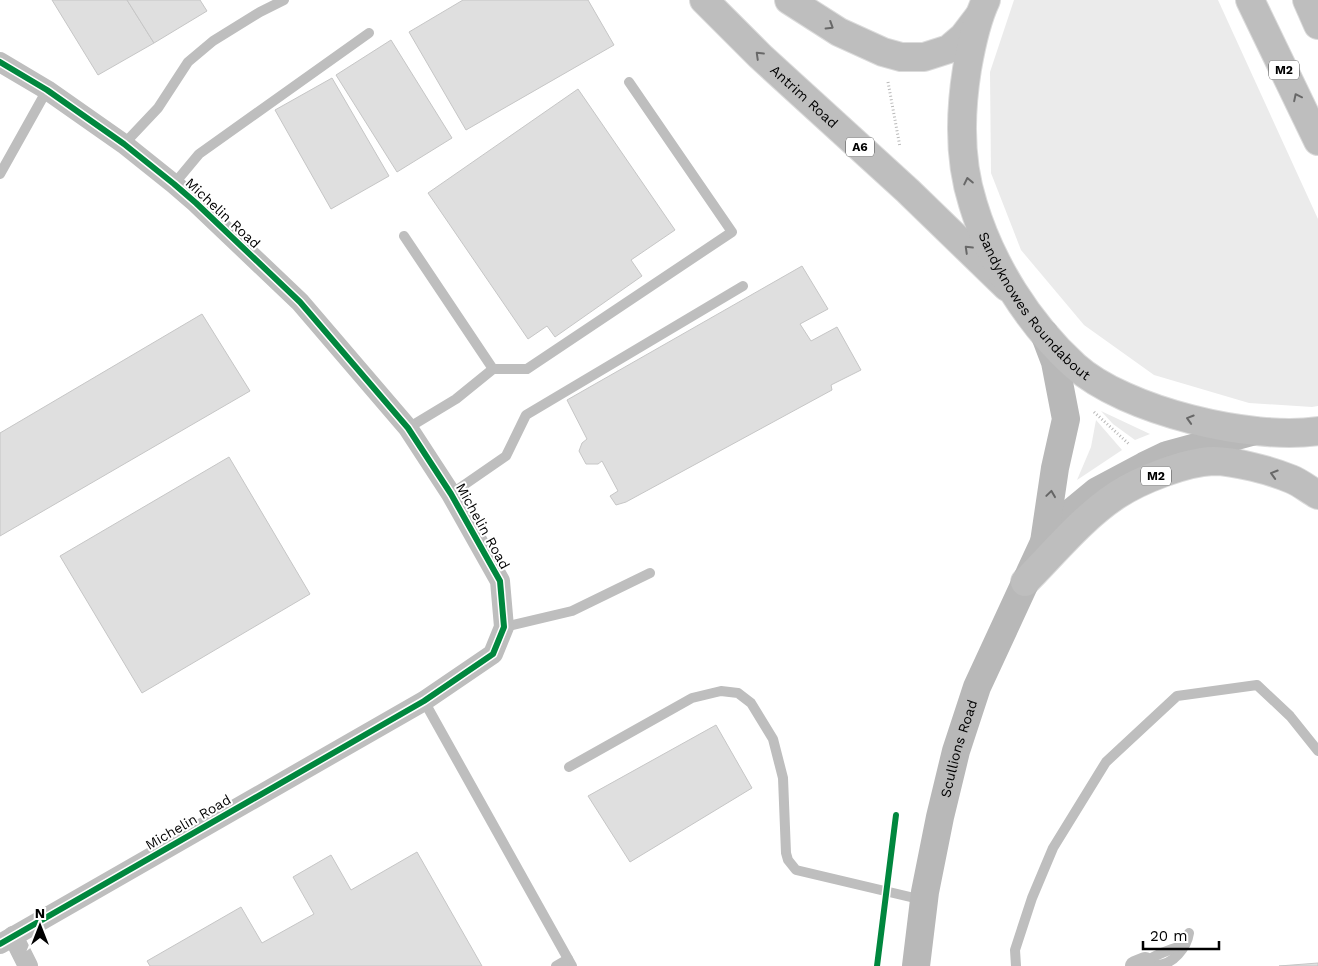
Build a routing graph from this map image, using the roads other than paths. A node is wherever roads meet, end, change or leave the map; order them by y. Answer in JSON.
{"nodes":[{"id":1,"x":284,"y":0,"type":"edge"},
{"id":2,"x":704,"y":0,"type":"edge"},
{"id":3,"x":789,"y":0,"type":"edge"},
{"id":4,"x":1250,"y":0,"type":"edge"},
{"id":5,"x":1307,"y":0,"type":"edge"},
{"id":6,"x":984,"y":5,"type":"edge"},
{"id":7,"x":1318,"y":25,"type":"edge"},
{"id":8,"x":369,"y":33,"type":"dead end"},
{"id":9,"x":0,"y":62,"type":"edge"},
{"id":10,"x":629,"y":82,"type":"dead end"},
{"id":11,"x":47,"y":90,"type":"junction"},
{"id":12,"x":1318,"y":141,"type":"edge"},
{"id":13,"x":124,"y":144,"type":"junction"},
{"id":14,"x":0,"y":174,"type":"edge"},
{"id":15,"x":174,"y":184,"type":"junction"},
{"id":16,"x":404,"y":236,"type":"dead end"},
{"id":17,"x":743,"y":286,"type":"dead end"},
{"id":18,"x":1015,"y":295,"type":"junction"},
{"id":19,"x":1044,"y":333,"type":"junction"},
{"id":20,"x":493,"y":370,"type":"junction"},
{"id":21,"x":408,"y":428,"type":"junction"},
{"id":22,"x":1259,"y":431,"type":"junction"},
{"id":23,"x":1318,"y":431,"type":"edge"},
{"id":24,"x":1318,"y":451,"type":"edge"},
{"id":25,"x":451,"y":494,"type":"junction"},
{"id":26,"x":1318,"y":495,"type":"edge"},
{"id":27,"x":1044,"y":542,"type":"junction"},
{"id":28,"x":650,"y":573,"type":"dead end"},
{"id":29,"x":1025,"y":582,"type":"junction"},
{"id":30,"x":504,"y":626,"type":"junction"},
{"id":31,"x":424,"y":701,"type":"junction"},
{"id":32,"x":1318,"y":751,"type":"edge"},
{"id":33,"x":569,"y":767,"type":"dead end"},
{"id":34,"x":924,"y":900,"type":"junction"},
{"id":35,"x":1188,"y":938,"type":"dead end"},
{"id":36,"x":7,"y":940,"type":"edge"},
{"id":37,"x":570,"y":963,"type":"edge"},
{"id":38,"x":1140,"y":964,"type":"edge"},
{"id":39,"x":28,"y":966,"type":"edge"},
{"id":40,"x":556,"y":966,"type":"edge"},
{"id":41,"x":916,"y":966,"type":"edge"},
{"id":42,"x":1016,"y":966,"type":"edge"}],
"edges":[{"from":1,"to":13,"type":"lane"},
{"from":18,"to":2,"type":"main road","name":"Antrim Road","number":"A6","one_way":true},
{"from":3,"to":6,"type":"main road","number":"A6","one_way":true},
{"from":12,"to":4,"type":"main road","number":"M2","one_way":true},
{"from":5,"to":7,"type":"main road"},
{"from":18,"to":6,"type":"main road","name":"Sandyknowes Roundabout","number":"A6","one_way":true},
{"from":8,"to":15,"type":"lane"},
{"from":9,"to":11,"type":"street","name":"Michelin Road"},
{"from":10,"to":20,"type":"lane"},
{"from":11,"to":13,"type":"street","name":"Michelin Road"},
{"from":11,"to":14,"type":"lane"},
{"from":13,"to":15,"type":"street","name":"Michelin Road"},
{"from":15,"to":21,"type":"street","name":"Michelin Road"},
{"from":16,"to":20,"type":"lane"},
{"from":17,"to":25,"type":"lane"},
{"from":18,"to":19,"type":"main road","name":"Sandyknowes Roundabout","number":"A6"},
{"from":22,"to":19,"type":"main road","name":"Sandyknowes Roundabout","number":"A6","one_way":true},
{"from":27,"to":19,"type":"main road","name":"Scullions Road","one_way":true},
{"from":20,"to":21,"type":"lane"},
{"from":21,"to":25,"type":"street","name":"Michelin Road"},
{"from":22,"to":23,"type":"main road","name":"Sandyknowes Roundabout","number":"A6"},
{"from":22,"to":24,"type":"main road"},
{"from":22,"to":27,"type":"main road","name":"Scullions Road"},
{"from":25,"to":30,"type":"street","name":"Michelin Road"},
{"from":26,"to":29,"type":"main road","number":"M2","one_way":true},
{"from":27,"to":29,"type":"main road","name":"Scullions Road"},
{"from":28,"to":30,"type":"lane"},
{"from":29,"to":34,"type":"main road","name":"Scullions Road"},
{"from":30,"to":31,"type":"street","name":"Michelin Road"},
{"from":31,"to":36,"type":"street","name":"Michelin Road"},
{"from":31,"to":37,"type":"lane"},
{"from":32,"to":42,"type":"lane"},
{"from":33,"to":34,"type":"lane"},
{"from":34,"to":41,"type":"main road","name":"Scullions Road"},
{"from":35,"to":38,"type":"lane"},
{"from":36,"to":39,"type":"street"},
{"from":37,"to":40,"type":"lane"}]}
